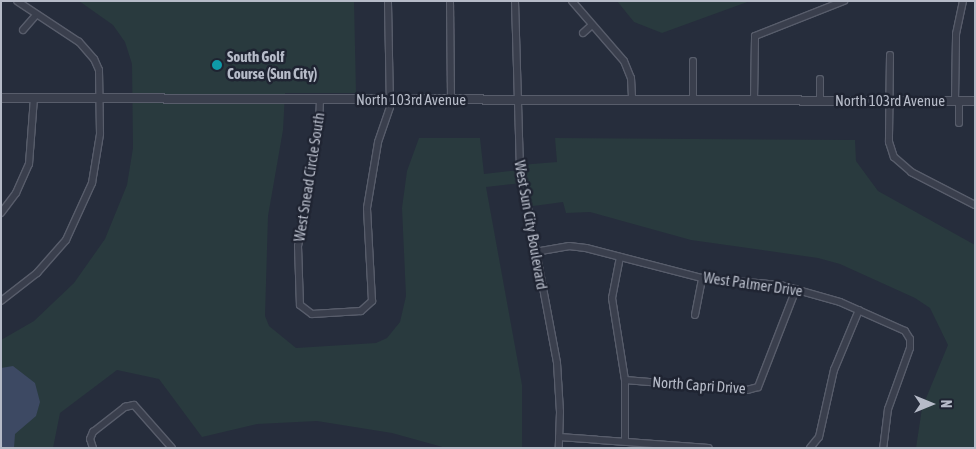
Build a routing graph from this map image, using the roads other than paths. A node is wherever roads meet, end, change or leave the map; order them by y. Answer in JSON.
{"nodes":[{"id":1,"x":17,"y":1,"type":"edge"},
{"id":2,"x":388,"y":1,"type":"edge"},
{"id":3,"x":450,"y":1,"type":"edge"},
{"id":4,"x":516,"y":1,"type":"edge"},
{"id":5,"x":572,"y":1,"type":"edge"},
{"id":6,"x":844,"y":1,"type":"edge"},
{"id":7,"x":963,"y":1,"type":"edge"},
{"id":8,"x":36,"y":15,"type":"junction"},
{"id":9,"x":592,"y":25,"type":"junction"},
{"id":10,"x":24,"y":30,"type":"dead end"},
{"id":11,"x":583,"y":32,"type":"dead end"},
{"id":12,"x":890,"y":55,"type":"dead end"},
{"id":13,"x":693,"y":61,"type":"dead end"},
{"id":14,"x":820,"y":79,"type":"dead end"},
{"id":15,"x":1,"y":98,"type":"edge"},
{"id":16,"x":34,"y":98,"type":"junction"},
{"id":17,"x":100,"y":98,"type":"junction"},
{"id":18,"x":320,"y":99,"type":"junction"},
{"id":19,"x":390,"y":100,"type":"junction"},
{"id":20,"x":451,"y":100,"type":"junction"},
{"id":21,"x":517,"y":100,"type":"junction"},
{"id":22,"x":632,"y":100,"type":"junction"},
{"id":23,"x":693,"y":100,"type":"junction"},
{"id":24,"x":754,"y":101,"type":"junction"},
{"id":25,"x":820,"y":101,"type":"junction"},
{"id":26,"x":889,"y":101,"type":"junction"},
{"id":27,"x":957,"y":101,"type":"junction"},
{"id":28,"x":975,"y":102,"type":"edge"},
{"id":29,"x":959,"y":123,"type":"dead end"},
{"id":30,"x":975,"y":205,"type":"edge"},
{"id":31,"x":1,"y":214,"type":"edge"},
{"id":32,"x":535,"y":252,"type":"junction"},
{"id":33,"x":620,"y":257,"type":"junction"},
{"id":34,"x":702,"y":278,"type":"junction"},
{"id":35,"x":796,"y":289,"type":"junction"},
{"id":36,"x":1,"y":301,"type":"edge"},
{"id":37,"x":859,"y":310,"type":"junction"},
{"id":38,"x":695,"y":315,"type":"dead end"},
{"id":39,"x":625,"y":380,"type":"junction"},
{"id":40,"x":559,"y":437,"type":"junction"},
{"id":41,"x":625,"y":442,"type":"junction"},
{"id":42,"x":93,"y":448,"type":"edge"},
{"id":43,"x":172,"y":448,"type":"edge"},
{"id":44,"x":558,"y":448,"type":"edge"},
{"id":45,"x":709,"y":448,"type":"edge"},
{"id":46,"x":810,"y":448,"type":"edge"},
{"id":47,"x":883,"y":448,"type":"edge"}],
"edges":[{"from":1,"to":8,"type":"street"},
{"from":2,"to":19,"type":"street"},
{"from":3,"to":20,"type":"street"},
{"from":4,"to":21,"type":"street","name":"West Sun City Boulevard"},
{"from":5,"to":9,"type":"street"},
{"from":6,"to":24,"type":"street"},
{"from":7,"to":27,"type":"street"},
{"from":8,"to":10,"type":"street"},
{"from":8,"to":17,"type":"street"},
{"from":9,"to":11,"type":"street"},
{"from":9,"to":22,"type":"street"},
{"from":12,"to":26,"type":"street"},
{"from":13,"to":23,"type":"street"},
{"from":14,"to":25,"type":"street","name":"North 103rd Avenue"},
{"from":15,"to":16,"type":"street","name":"North 103rd Avenue"},
{"from":16,"to":17,"type":"street","name":"North 103rd Avenue"},
{"from":16,"to":31,"type":"street"},
{"from":17,"to":18,"type":"street","name":"North 103rd Avenue"},
{"from":17,"to":36,"type":"street"},
{"from":18,"to":19,"type":"street","name":"North 103rd Avenue"},
{"from":18,"to":19,"type":"street","name":"West Snead Circle South"},
{"from":19,"to":20,"type":"street","name":"North 103rd Avenue"},
{"from":20,"to":21,"type":"street","name":"North 103rd Avenue"},
{"from":21,"to":22,"type":"street","name":"North 103rd Avenue"},
{"from":21,"to":32,"type":"street","name":"West Sun City Boulevard"},
{"from":22,"to":23,"type":"street","name":"North 103rd Avenue"},
{"from":23,"to":24,"type":"street","name":"North 103rd Avenue"},
{"from":24,"to":25,"type":"street","name":"North 103rd Avenue"},
{"from":25,"to":26,"type":"street","name":"North 103rd Avenue"},
{"from":26,"to":27,"type":"street","name":"North 103rd Avenue"},
{"from":26,"to":30,"type":"street"},
{"from":27,"to":28,"type":"street","name":"North 103rd Avenue"},
{"from":27,"to":29,"type":"street","name":"North 103rd Avenue"},
{"from":32,"to":33,"type":"street","name":"West Palmer Drive"},
{"from":32,"to":40,"type":"street","name":"West Sun City Boulevard"},
{"from":33,"to":34,"type":"street","name":"West Palmer Drive"},
{"from":33,"to":39,"type":"street"},
{"from":34,"to":35,"type":"street","name":"West Palmer Drive"},
{"from":34,"to":38,"type":"street"},
{"from":35,"to":37,"type":"street","name":"West Palmer Drive"},
{"from":35,"to":39,"type":"street","name":"North Capri Drive"},
{"from":37,"to":46,"type":"street"},
{"from":37,"to":47,"type":"street","name":"West Palmer Drive"},
{"from":39,"to":41,"type":"street"},
{"from":40,"to":41,"type":"street"},
{"from":40,"to":44,"type":"street","name":"West Sun City Boulevard"},
{"from":41,"to":45,"type":"street"},
{"from":42,"to":43,"type":"street"}]}
